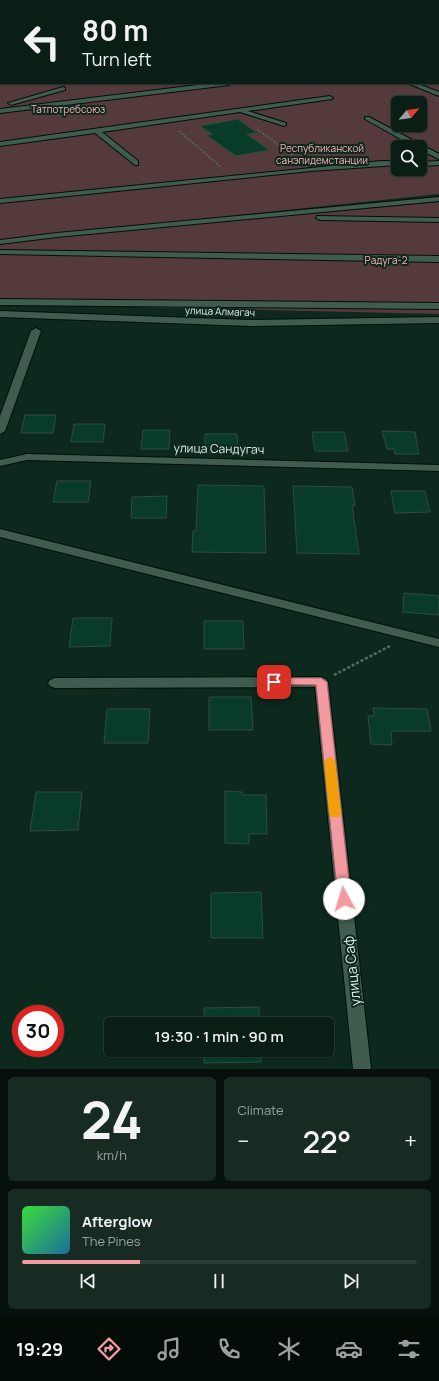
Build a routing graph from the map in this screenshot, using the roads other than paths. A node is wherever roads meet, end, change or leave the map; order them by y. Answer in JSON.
{"nodes":[{"id":1,"x":221,"y":84,"type":"edge"},
{"id":2,"x":413,"y":84,"type":"edge"},
{"id":3,"x":63,"y":89,"type":"dead end"},
{"id":4,"x":439,"y":94,"type":"edge"},
{"id":5,"x":330,"y":98,"type":"dead end"},
{"id":6,"x":0,"y":108,"type":"edge"},
{"id":7,"x":0,"y":111,"type":"edge"},
{"id":8,"x":235,"y":111,"type":"junction"},
{"id":9,"x":367,"y":118,"type":"dead end"},
{"id":10,"x":284,"y":124,"type":"dead end"},
{"id":11,"x":97,"y":131,"type":"junction"},
{"id":12,"x":0,"y":144,"type":"edge"},
{"id":13,"x":439,"y":157,"type":"edge"},
{"id":14,"x":135,"y":162,"type":"dead end"},
{"id":15,"x":391,"y":163,"type":"edge"},
{"id":16,"x":439,"y":163,"type":"edge"},
{"id":17,"x":427,"y":164,"type":"edge"},
{"id":18,"x":439,"y":199,"type":"edge"},
{"id":19,"x":0,"y":201,"type":"edge"},
{"id":20,"x":320,"y":218,"type":"dead end"},
{"id":21,"x":439,"y":220,"type":"edge"},
{"id":22,"x":0,"y":242,"type":"edge"},
{"id":23,"x":0,"y":252,"type":"edge"},
{"id":24,"x":439,"y":259,"type":"edge"},
{"id":25,"x":0,"y":302,"type":"edge"},
{"id":26,"x":439,"y":306,"type":"edge"},
{"id":27,"x":0,"y":314,"type":"edge"},
{"id":28,"x":439,"y":320,"type":"edge"},
{"id":29,"x":36,"y":331,"type":"dead end"},
{"id":30,"x":0,"y":431,"type":"edge"},
{"id":31,"x":0,"y":463,"type":"edge"},
{"id":32,"x":439,"y":468,"type":"edge"},
{"id":33,"x":0,"y":533,"type":"edge"},
{"id":34,"x":439,"y":643,"type":"edge"},
{"id":35,"x":55,"y":683,"type":"dead end"},
{"id":36,"x":362,"y":1069,"type":"edge"}],
"edges":[{"from":1,"to":7,"type":"street"},
{"from":2,"to":4,"type":"street"},
{"from":3,"to":6,"type":"street"},
{"from":5,"to":8,"type":"street"},
{"from":8,"to":10,"type":"street"},
{"from":8,"to":11,"type":"street"},
{"from":9,"to":13,"type":"street"},
{"from":11,"to":12,"type":"street"},
{"from":11,"to":14,"type":"street"},
{"from":15,"to":19,"type":"street"},
{"from":16,"to":17,"type":"street"},
{"from":18,"to":22,"type":"street"},
{"from":20,"to":21,"type":"street"},
{"from":23,"to":24,"type":"street"},
{"from":25,"to":26,"type":"street"},
{"from":27,"to":28,"type":"street","name":"улица Алмагач"},
{"from":29,"to":30,"type":"street"},
{"from":31,"to":32,"type":"street","name":"улица Сандугач"},
{"from":33,"to":34,"type":"street"},
{"from":35,"to":36,"type":"street","name":"улица Саф"}]}
